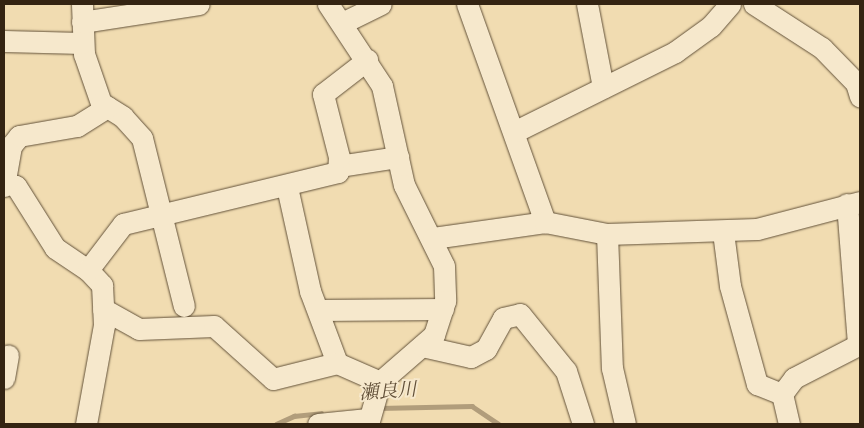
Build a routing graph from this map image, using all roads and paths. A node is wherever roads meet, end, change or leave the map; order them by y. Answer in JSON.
{"nodes":[{"id":1,"x":199,"y":4,"type":"edge"},
{"id":2,"x":328,"y":4,"type":"edge"},
{"id":3,"x":381,"y":4,"type":"edge"},
{"id":4,"x":467,"y":4,"type":"edge"},
{"id":5,"x":587,"y":4,"type":"edge"},
{"id":6,"x":730,"y":4,"type":"edge"},
{"id":7,"x":754,"y":4,"type":"edge"},
{"id":8,"x":82,"y":13,"type":"edge"},
{"id":9,"x":342,"y":23,"type":"junction"},
{"id":10,"x":4,"y":41,"type":"edge"},
{"id":11,"x":82,"y":43,"type":"junction"},
{"id":12,"x":367,"y":60,"type":"junction"},
{"id":13,"x":603,"y":87,"type":"junction"},
{"id":14,"x":860,"y":96,"type":"edge"},
{"id":15,"x":108,"y":107,"type":"junction"},
{"id":16,"x":12,"y":131,"type":"edge"},
{"id":17,"x":516,"y":132,"type":"junction"},
{"id":18,"x":398,"y":157,"type":"junction"},
{"id":19,"x":339,"y":166,"type":"junction"},
{"id":20,"x":5,"y":184,"type":"edge"},
{"id":21,"x":287,"y":186,"type":"junction"},
{"id":22,"x":854,"y":203,"type":"edge"},
{"id":23,"x":159,"y":214,"type":"junction"},
{"id":24,"x":545,"y":222,"type":"junction"},
{"id":25,"x":723,"y":232,"type":"junction"},
{"id":26,"x":607,"y":234,"type":"junction"},
{"id":27,"x":433,"y":238,"type":"junction"},
{"id":28,"x":88,"y":270,"type":"junction"},
{"id":29,"x":184,"y":306,"type":"dead end"},
{"id":30,"x":443,"y":308,"type":"junction"},
{"id":31,"x":103,"y":309,"type":"junction"},
{"id":32,"x":318,"y":310,"type":"junction"},
{"id":33,"x":859,"y":344,"type":"edge"},
{"id":34,"x":422,"y":346,"type":"junction"},
{"id":35,"x":8,"y":354,"type":"dead end"},
{"id":36,"x":337,"y":363,"type":"junction"},
{"id":37,"x":4,"y":378,"type":"edge"},
{"id":38,"x":380,"y":382,"type":"junction"},
{"id":39,"x":782,"y":394,"type":"junction"},
{"id":40,"x":368,"y":422,"type":"edge"},
{"id":41,"x":581,"y":423,"type":"edge"},
{"id":42,"x":86,"y":424,"type":"edge"},
{"id":43,"x":318,"y":424,"type":"edge"},
{"id":44,"x":625,"y":424,"type":"edge"},
{"id":45,"x":790,"y":424,"type":"edge"}],
"edges":[{"from":1,"to":8,"type":"street"},
{"from":2,"to":9,"type":"street"},
{"from":3,"to":9,"type":"street"},
{"from":4,"to":17,"type":"street"},
{"from":5,"to":13,"type":"street"},
{"from":6,"to":13,"type":"street"},
{"from":7,"to":14,"type":"street"},
{"from":8,"to":11,"type":"street"},
{"from":9,"to":12,"type":"street"},
{"from":10,"to":11,"type":"street"},
{"from":11,"to":15,"type":"street"},
{"from":12,"to":18,"type":"street"},
{"from":12,"to":19,"type":"street"},
{"from":13,"to":17,"type":"street"},
{"from":15,"to":16,"type":"street"},
{"from":15,"to":23,"type":"street"},
{"from":16,"to":20,"type":"street"},
{"from":17,"to":24,"type":"street"},
{"from":18,"to":19,"type":"street"},
{"from":18,"to":27,"type":"street"},
{"from":19,"to":21,"type":"street"},
{"from":20,"to":28,"type":"street"},
{"from":21,"to":23,"type":"street"},
{"from":21,"to":32,"type":"street"},
{"from":22,"to":25,"type":"street"},
{"from":22,"to":33,"type":"street"},
{"from":23,"to":28,"type":"street"},
{"from":23,"to":29,"type":"street"},
{"from":24,"to":26,"type":"street"},
{"from":24,"to":27,"type":"street"},
{"from":25,"to":26,"type":"street"},
{"from":25,"to":39,"type":"street"},
{"from":26,"to":44,"type":"street"},
{"from":27,"to":30,"type":"street"},
{"from":28,"to":31,"type":"street"},
{"from":30,"to":32,"type":"street"},
{"from":30,"to":34,"type":"street"},
{"from":31,"to":36,"type":"street"},
{"from":31,"to":42,"type":"street"},
{"from":32,"to":36,"type":"street"},
{"from":33,"to":39,"type":"street"},
{"from":34,"to":38,"type":"street"},
{"from":34,"to":41,"type":"street"},
{"from":35,"to":37,"type":"street"},
{"from":36,"to":38,"type":"street"},
{"from":38,"to":40,"type":"street"},
{"from":39,"to":45,"type":"street"},
{"from":40,"to":43,"type":"street"}]}
